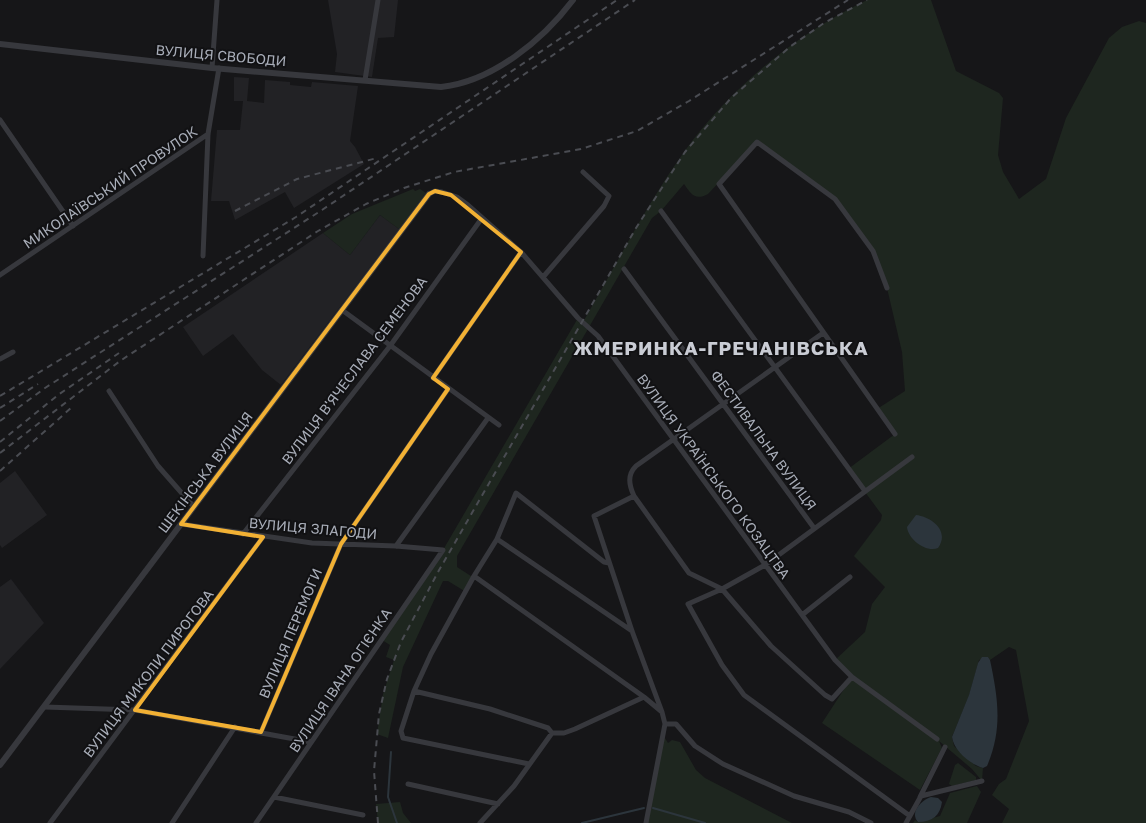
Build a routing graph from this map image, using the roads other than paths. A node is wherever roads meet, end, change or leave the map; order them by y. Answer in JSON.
{"nodes":[{"id":1,"x":217,"y":0,"type":"edge"},
{"id":2,"x":378,"y":0,"type":"edge"},
{"id":3,"x":573,"y":0,"type":"edge"},
{"id":4,"x":0,"y":44,"type":"edge"},
{"id":5,"x":212,"y":68,"type":"junction"},
{"id":6,"x":219,"y":68,"type":"junction"},
{"id":7,"x":366,"y":80,"type":"junction"},
{"id":8,"x":0,"y":120,"type":"edge"},
{"id":9,"x":208,"y":134,"type":"junction"},
{"id":10,"x":583,"y":172,"type":"dead end"},
{"id":11,"x":429,"y":194,"type":"joint"},
{"id":12,"x":661,"y":212,"type":"dead end"},
{"id":13,"x":482,"y":218,"type":"junction"},
{"id":14,"x":73,"y":226,"type":"junction"},
{"id":15,"x":521,"y":252,"type":"junction"},
{"id":16,"x":203,"y":256,"type":"dead end"},
{"id":17,"x":624,"y":269,"type":"dead end"},
{"id":18,"x":0,"y":275,"type":"edge"},
{"id":19,"x":544,"y":276,"type":"junction"},
{"id":20,"x":887,"y":288,"type":"dead end"},
{"id":21,"x":342,"y":310,"type":"junction"},
{"id":22,"x":824,"y":333,"type":"junction"},
{"id":23,"x":390,"y":346,"type":"junction"},
{"id":24,"x":13,"y":352,"type":"dead end"},
{"id":25,"x":0,"y":359,"type":"edge"},
{"id":26,"x":775,"y":367,"type":"junction"},
{"id":27,"x":433,"y":378,"type":"junction"},
{"id":28,"x":448,"y":389,"type":"junction"},
{"id":29,"x":110,"y":391,"type":"dead end"},
{"id":30,"x":723,"y":404,"type":"junction"},
{"id":31,"x":488,"y":418,"type":"junction"},
{"id":32,"x":499,"y":425,"type":"dead end"},
{"id":33,"x":895,"y":434,"type":"dead end"},
{"id":34,"x":674,"y":440,"type":"junction"},
{"id":35,"x":912,"y":456,"type":"dead end"},
{"id":36,"x":864,"y":491,"type":"junction"},
{"id":37,"x":634,"y":496,"type":"junction"},
{"id":38,"x":194,"y":507,"type":"junction"},
{"id":39,"x":181,"y":524,"type":"junction"},
{"id":40,"x":814,"y":528,"type":"junction"},
{"id":41,"x":243,"y":534,"type":"junction"},
{"id":42,"x":264,"y":537,"type":"junction"},
{"id":43,"x":497,"y":539,"type":"junction"},
{"id":44,"x":341,"y":544,"type":"junction"},
{"id":45,"x":396,"y":546,"type":"junction"},
{"id":46,"x":443,"y":550,"type":"joint"},
{"id":47,"x":609,"y":563,"type":"junction"},
{"id":48,"x":764,"y":565,"type":"junction"},
{"id":49,"x":474,"y":576,"type":"junction"},
{"id":50,"x":850,"y":576,"type":"dead end"},
{"id":51,"x":722,"y":589,"type":"junction"},
{"id":52,"x":802,"y":615,"type":"junction"},
{"id":53,"x":632,"y":631,"type":"junction"},
{"id":54,"x":852,"y":677,"type":"junction"},
{"id":55,"x":414,"y":691,"type":"junction"},
{"id":56,"x":644,"y":697,"type":"junction"},
{"id":57,"x":45,"y":706,"type":"junction"},
{"id":58,"x":134,"y":710,"type":"junction"},
{"id":59,"x":662,"y":712,"type":"junction"},
{"id":60,"x":665,"y":724,"type":"junction"},
{"id":61,"x":234,"y":727,"type":"junction"},
{"id":62,"x":260,"y":732,"type":"junction"},
{"id":63,"x":552,"y":733,"type":"junction"},
{"id":64,"x":937,"y":739,"type":"dead end"},
{"id":65,"x":311,"y":742,"type":"junction"},
{"id":66,"x":945,"y":746,"type":"dead end"},
{"id":67,"x":529,"y":764,"type":"junction"},
{"id":68,"x":0,"y":765,"type":"edge"},
{"id":69,"x":982,"y":781,"type":"dead end"},
{"id":70,"x":408,"y":784,"type":"dead end"},
{"id":71,"x":274,"y":797,"type":"junction"},
{"id":72,"x":918,"y":799,"type":"junction"},
{"id":73,"x":498,"y":804,"type":"junction"},
{"id":74,"x":363,"y":815,"type":"dead end"},
{"id":75,"x":910,"y":816,"type":"junction"},
{"id":76,"x":50,"y":823,"type":"edge"},
{"id":77,"x":172,"y":823,"type":"edge"},
{"id":78,"x":256,"y":823,"type":"edge"},
{"id":79,"x":480,"y":823,"type":"edge"},
{"id":80,"x":646,"y":823,"type":"edge"},
{"id":81,"x":871,"y":823,"type":"edge"},
{"id":82,"x":906,"y":823,"type":"edge"}],
"edges":[{"from":1,"to":5,"type":"street"},
{"from":2,"to":7,"type":"street"},
{"from":3,"to":7,"type":"street","name":"ВУЛИЦЯ СВОБОДИ"},
{"from":4,"to":5,"type":"street","name":"ВУЛИЦЯ СВОБОДИ"},
{"from":5,"to":6,"type":"street","name":"ВУЛИЦЯ СВОБОДИ"},
{"from":6,"to":7,"type":"street","name":"ВУЛИЦЯ СВОБОДИ"},
{"from":6,"to":9,"type":"street"},
{"from":8,"to":14,"type":"street"},
{"from":9,"to":14,"type":"street","name":"МИКОЛАЇВСЬКИЙ ПРОВУЛОК"},
{"from":9,"to":16,"type":"street"},
{"from":10,"to":19,"type":"street"},
{"from":11,"to":13,"type":"street","name":"ВУЛИЦЯ УКРАЇНСЬКОГО КОЗАЦТВА"},
{"from":11,"to":21,"type":"street","name":"ШЕКІНСЬКА ВУЛИЦЯ"},
{"from":12,"to":26,"type":"street"},
{"from":13,"to":15,"type":"street","name":"ВУЛИЦЯ УКРАЇНСЬКОГО КОЗАЦТВА"},
{"from":13,"to":23,"type":"street","name":"ВУЛИЦЯ В'ЯЧЕСЛАВА СЕМЕНОВА"},
{"from":14,"to":18,"type":"street","name":"МИКОЛАЇВСЬКИЙ ПРОВУЛОК"},
{"from":15,"to":19,"type":"street","name":"ВУЛИЦЯ УКРАЇНСЬКОГО КОЗАЦТВА"},
{"from":15,"to":27,"type":"street"},
{"from":17,"to":30,"type":"street","name":"ФЕСТИВАЛЬНА ВУЛИЦЯ"},
{"from":19,"to":34,"type":"street","name":"ВУЛИЦЯ УКРАЇНСЬКОГО КОЗАЦТВА"},
{"from":20,"to":22,"type":"street"},
{"from":21,"to":23,"type":"street"},
{"from":21,"to":38,"type":"street","name":"ШЕКІНСЬКА ВУЛИЦЯ"},
{"from":22,"to":26,"type":"street"},
{"from":22,"to":33,"type":"street"},
{"from":23,"to":27,"type":"street"},
{"from":23,"to":41,"type":"street","name":"ВУЛИЦЯ В'ЯЧЕСЛАВА СЕМЕНОВА"},
{"from":24,"to":25,"type":"street"},
{"from":26,"to":30,"type":"street"},
{"from":26,"to":36,"type":"street"},
{"from":27,"to":28,"type":"street"},
{"from":28,"to":31,"type":"street"},
{"from":28,"to":44,"type":"street","name":"ВУЛИЦЯ ПЕРЕМОГИ"},
{"from":29,"to":38,"type":"street"},
{"from":30,"to":34,"type":"street"},
{"from":30,"to":40,"type":"street","name":"ФЕСТИВАЛЬНА ВУЛИЦЯ"},
{"from":31,"to":32,"type":"street"},
{"from":31,"to":45,"type":"street"},
{"from":34,"to":37,"type":"street"},
{"from":34,"to":48,"type":"street","name":"ВУЛИЦЯ УКРАЇНСЬКОГО КОЗАЦТВА"},
{"from":35,"to":36,"type":"street"},
{"from":36,"to":40,"type":"street"},
{"from":37,"to":47,"type":"street"},
{"from":37,"to":51,"type":"street"},
{"from":38,"to":39,"type":"street","name":"ШЕКІНСЬКА ВУЛИЦЯ"},
{"from":39,"to":41,"type":"street","name":"ВУЛИЦЯ ЗЛАГОДИ"},
{"from":39,"to":57,"type":"street","name":"ШЕКІНСЬКА ВУЛИЦЯ"},
{"from":40,"to":48,"type":"street"},
{"from":41,"to":42,"type":"street","name":"ВУЛИЦЯ ЗЛАГОДИ"},
{"from":42,"to":44,"type":"street","name":"ВУЛИЦЯ ЗЛАГОДИ"},
{"from":42,"to":58,"type":"street","name":"ВУЛИЦЯ МИКОЛИ ПИРОГОВА"},
{"from":43,"to":47,"type":"street"},
{"from":43,"to":49,"type":"street"},
{"from":43,"to":53,"type":"street"},
{"from":44,"to":45,"type":"street","name":"ВУЛИЦЯ ЗЛАГОДИ"},
{"from":44,"to":62,"type":"street","name":"ВУЛИЦЯ ПЕРЕМОГИ"},
{"from":45,"to":46,"type":"street","name":"ВУЛИЦЯ ЗЛАГОДИ"},
{"from":46,"to":65,"type":"street","name":"ВУЛИЦЯ ІВАНА ОГІЄНКА"},
{"from":47,"to":53,"type":"street"},
{"from":48,"to":51,"type":"street"},
{"from":48,"to":52,"type":"street","name":"ВУЛИЦЯ УКРАЇНСЬКОГО КОЗАЦТВА"},
{"from":49,"to":55,"type":"street"},
{"from":49,"to":56,"type":"street"},
{"from":50,"to":52,"type":"street"},
{"from":51,"to":54,"type":"street"},
{"from":51,"to":75,"type":"street"},
{"from":52,"to":54,"type":"street","name":"ВУЛИЦЯ УКРАЇНСЬКОГО КОЗАЦТВА"},
{"from":53,"to":59,"type":"street"},
{"from":54,"to":64,"type":"street","name":"ВУЛИЦЯ УКРАЇНСЬКОГО КОЗАЦТВА"},
{"from":55,"to":63,"type":"street"},
{"from":55,"to":67,"type":"street"},
{"from":56,"to":59,"type":"street"},
{"from":56,"to":63,"type":"street"},
{"from":57,"to":58,"type":"street"},
{"from":57,"to":68,"type":"street","name":"ШЕКІНСЬКА ВУЛИЦЯ"},
{"from":58,"to":61,"type":"street"},
{"from":58,"to":76,"type":"street","name":"ВУЛИЦЯ МИКОЛИ ПИРОГОВА"},
{"from":59,"to":60,"type":"street"},
{"from":60,"to":80,"type":"street"},
{"from":60,"to":81,"type":"street"},
{"from":61,"to":62,"type":"street"},
{"from":61,"to":77,"type":"street"},
{"from":62,"to":65,"type":"street"},
{"from":63,"to":67,"type":"street"},
{"from":65,"to":71,"type":"street","name":"ВУЛИЦЯ ІВАНА ОГІЄНКА"},
{"from":66,"to":72,"type":"street"},
{"from":67,"to":73,"type":"street"},
{"from":69,"to":72,"type":"street"},
{"from":70,"to":73,"type":"street"},
{"from":71,"to":74,"type":"street"},
{"from":71,"to":78,"type":"street","name":"ВУЛИЦЯ ІВАНА ОГІЄНКА"},
{"from":72,"to":75,"type":"street"},
{"from":73,"to":79,"type":"street"},
{"from":75,"to":82,"type":"street"}]}
